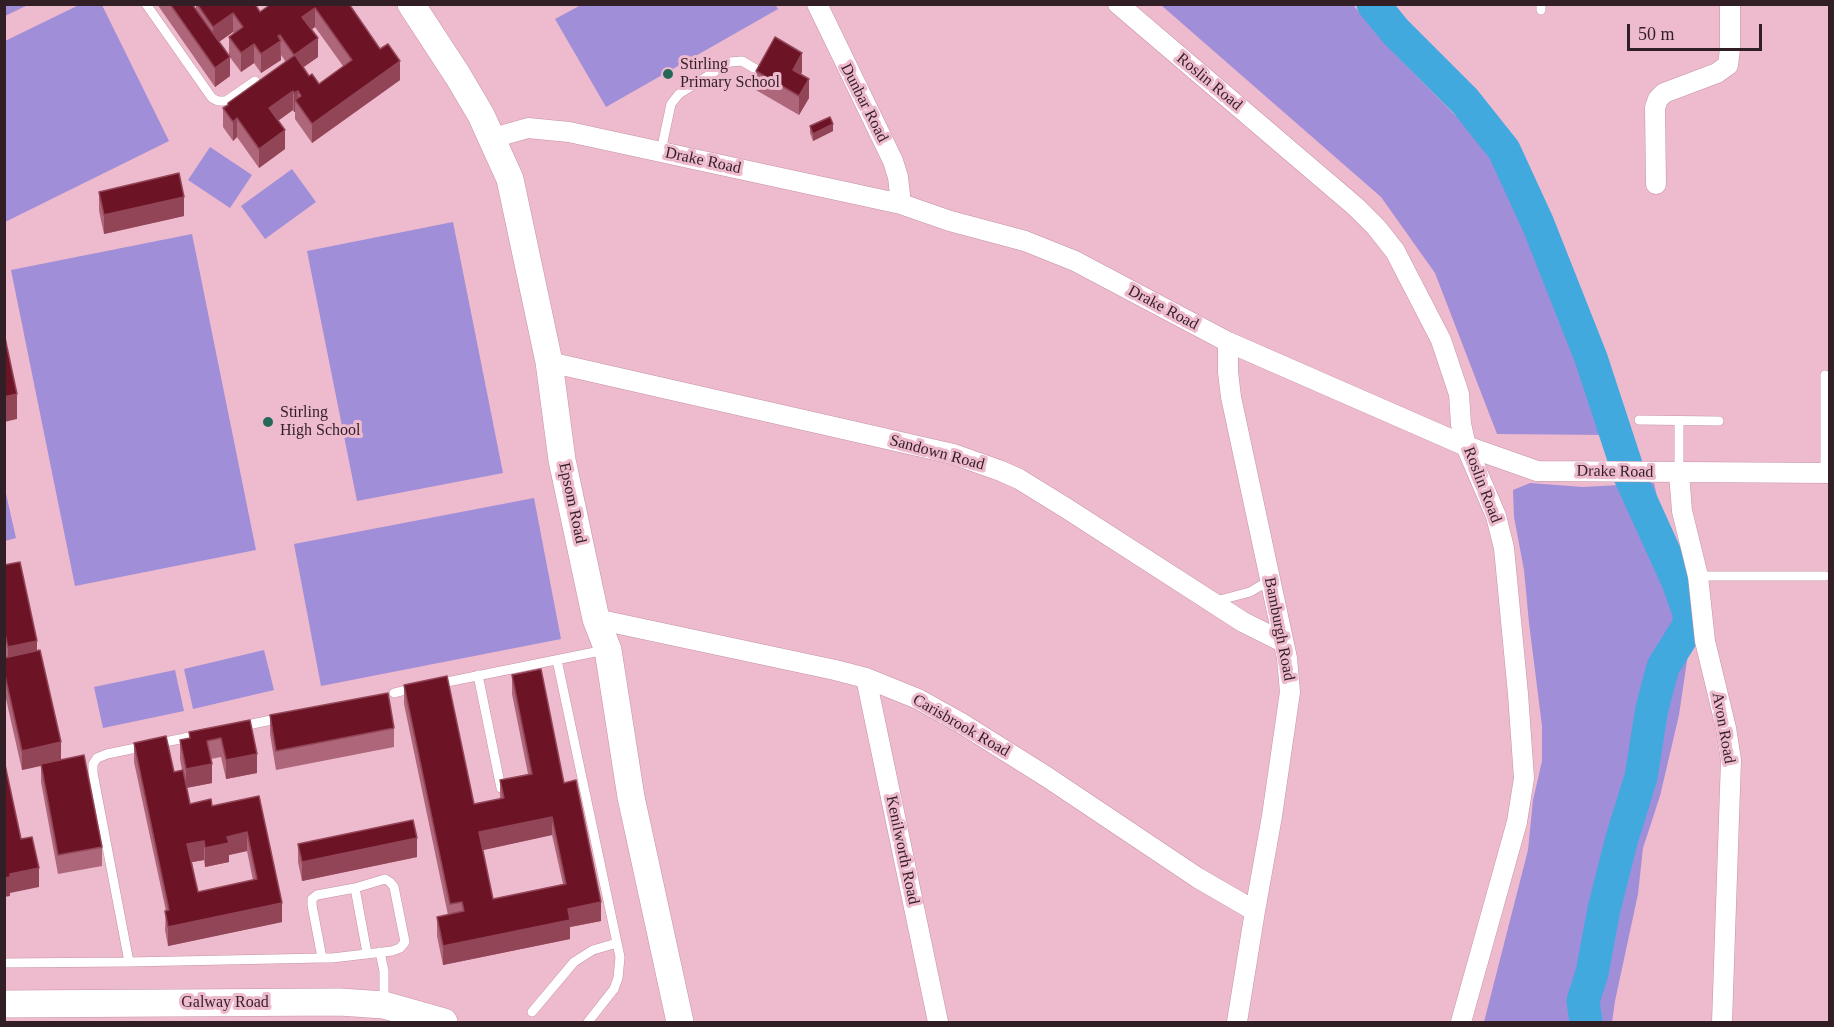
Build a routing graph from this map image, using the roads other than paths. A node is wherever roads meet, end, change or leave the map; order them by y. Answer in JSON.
{"nodes":[{"id":1,"x":146,"y":4,"type":"edge"},
{"id":2,"x":411,"y":4,"type":"edge"},
{"id":3,"x":817,"y":4,"type":"edge"},
{"id":4,"x":1118,"y":4,"type":"edge"},
{"id":5,"x":1730,"y":4,"type":"edge"},
{"id":6,"x":759,"y":71,"type":"edge"},
{"id":7,"x":255,"y":81,"type":"edge"},
{"id":8,"x":493,"y":138,"type":"junction"},
{"id":9,"x":661,"y":151,"type":"junction"},
{"id":10,"x":1656,"y":184,"type":"dead end"},
{"id":11,"x":902,"y":204,"type":"junction"},
{"id":12,"x":1228,"y":342,"type":"junction"},
{"id":13,"x":549,"y":362,"type":"junction"},
{"id":14,"x":1825,"y":375,"type":"dead end"},
{"id":15,"x":1639,"y":420,"type":"dead end"},
{"id":16,"x":1679,"y":421,"type":"junction"},
{"id":17,"x":1719,"y":421,"type":"dead end"},
{"id":18,"x":1466,"y":446,"type":"junction"},
{"id":19,"x":1679,"y":473,"type":"junction"},
{"id":20,"x":1827,"y":473,"type":"edge"},
{"id":21,"x":1698,"y":576,"type":"junction"},
{"id":22,"x":1824,"y":576,"type":"dead end"},
{"id":23,"x":1270,"y":580,"type":"junction"},
{"id":24,"x":1210,"y":602,"type":"junction"},
{"id":25,"x":596,"y":619,"type":"junction"},
{"id":26,"x":1283,"y":642,"type":"junction"},
{"id":27,"x":608,"y":650,"type":"junction"},
{"id":28,"x":557,"y":660,"type":"junction"},
{"id":29,"x":478,"y":675,"type":"junction"},
{"id":30,"x":866,"y":678,"type":"junction"},
{"id":31,"x":394,"y":693,"type":"dead end"},
{"id":32,"x":292,"y":716,"type":"edge"},
{"id":33,"x":223,"y":730,"type":"edge"},
{"id":34,"x":211,"y":732,"type":"edge"},
{"id":35,"x":501,"y":788,"type":"edge"},
{"id":36,"x":355,"y":888,"type":"junction"},
{"id":37,"x":1255,"y":911,"type":"junction"},
{"id":38,"x":617,"y":943,"type":"junction"},
{"id":39,"x":380,"y":952,"type":"junction"},
{"id":40,"x":367,"y":953,"type":"junction"},
{"id":41,"x":322,"y":958,"type":"junction"},
{"id":42,"x":129,"y":962,"type":"junction"},
{"id":43,"x":4,"y":963,"type":"edge"},
{"id":44,"x":4,"y":1004,"type":"edge"},
{"id":45,"x":384,"y":1005,"type":"junction"},
{"id":46,"x":532,"y":1012,"type":"dead end"},
{"id":47,"x":444,"y":1023,"type":"edge"},
{"id":48,"x":588,"y":1023,"type":"edge"},
{"id":49,"x":680,"y":1023,"type":"edge"},
{"id":50,"x":938,"y":1023,"type":"edge"},
{"id":51,"x":1237,"y":1023,"type":"edge"},
{"id":52,"x":1461,"y":1023,"type":"edge"},
{"id":53,"x":1722,"y":1023,"type":"edge"}],
"edges":[{"from":1,"to":7,"type":"lane"},
{"from":2,"to":8,"type":"street","name":"Epsom Road"},
{"from":3,"to":11,"type":"street","name":"Dunbar Road"},
{"from":4,"to":18,"type":"street","name":"Roslin Road"},
{"from":5,"to":10,"type":"street"},
{"from":6,"to":9,"type":"lane"},
{"from":8,"to":9,"type":"street","name":"Drake Road"},
{"from":8,"to":13,"type":"street","name":"Epsom Road"},
{"from":9,"to":11,"type":"street","name":"Drake Road"},
{"from":11,"to":12,"type":"street","name":"Drake Road"},
{"from":12,"to":18,"type":"street","name":"Drake Road"},
{"from":12,"to":23,"type":"street","name":"Bamburgh Road"},
{"from":13,"to":24,"type":"street","name":"Sandown Road"},
{"from":13,"to":25,"type":"street","name":"Epsom Road"},
{"from":14,"to":20,"type":"lane"},
{"from":15,"to":16,"type":"lane"},
{"from":16,"to":17,"type":"lane"},
{"from":16,"to":19,"type":"lane"},
{"from":18,"to":19,"type":"street","name":"Drake Road"},
{"from":18,"to":52,"type":"street","name":"Roslin Road"},
{"from":19,"to":20,"type":"street","name":"Drake Road"},
{"from":19,"to":21,"type":"street","name":"Avon Road"},
{"from":21,"to":22,"type":"lane"},
{"from":21,"to":53,"type":"street","name":"Avon Road"},
{"from":23,"to":24,"type":"lane"},
{"from":23,"to":26,"type":"street","name":"Bamburgh Road"},
{"from":24,"to":26,"type":"street","name":"Sandown Road"},
{"from":25,"to":27,"type":"street","name":"Epsom Road"},
{"from":25,"to":30,"type":"street","name":"Carisbrook Road"},
{"from":26,"to":37,"type":"street","name":"Bamburgh Road"},
{"from":27,"to":28,"type":"lane"},
{"from":27,"to":49,"type":"street","name":"Epsom Road"},
{"from":28,"to":29,"type":"lane"},
{"from":28,"to":38,"type":"lane"},
{"from":29,"to":31,"type":"lane"},
{"from":29,"to":35,"type":"lane"},
{"from":30,"to":37,"type":"street","name":"Carisbrook Road"},
{"from":30,"to":50,"type":"street","name":"Kenilworth Road"},
{"from":32,"to":33,"type":"lane"},
{"from":34,"to":42,"type":"lane"},
{"from":36,"to":39,"type":"lane"},
{"from":36,"to":40,"type":"lane"},
{"from":36,"to":41,"type":"lane"},
{"from":37,"to":51,"type":"street","name":"Bamburgh Road"},
{"from":38,"to":46,"type":"lane"},
{"from":38,"to":48,"type":"lane"},
{"from":39,"to":40,"type":"lane"},
{"from":39,"to":45,"type":"lane"},
{"from":40,"to":41,"type":"lane"},
{"from":41,"to":42,"type":"lane"},
{"from":42,"to":43,"type":"lane"},
{"from":44,"to":45,"type":"street","name":"Galway Road"},
{"from":45,"to":47,"type":"street","name":"Galway Road"}]}
